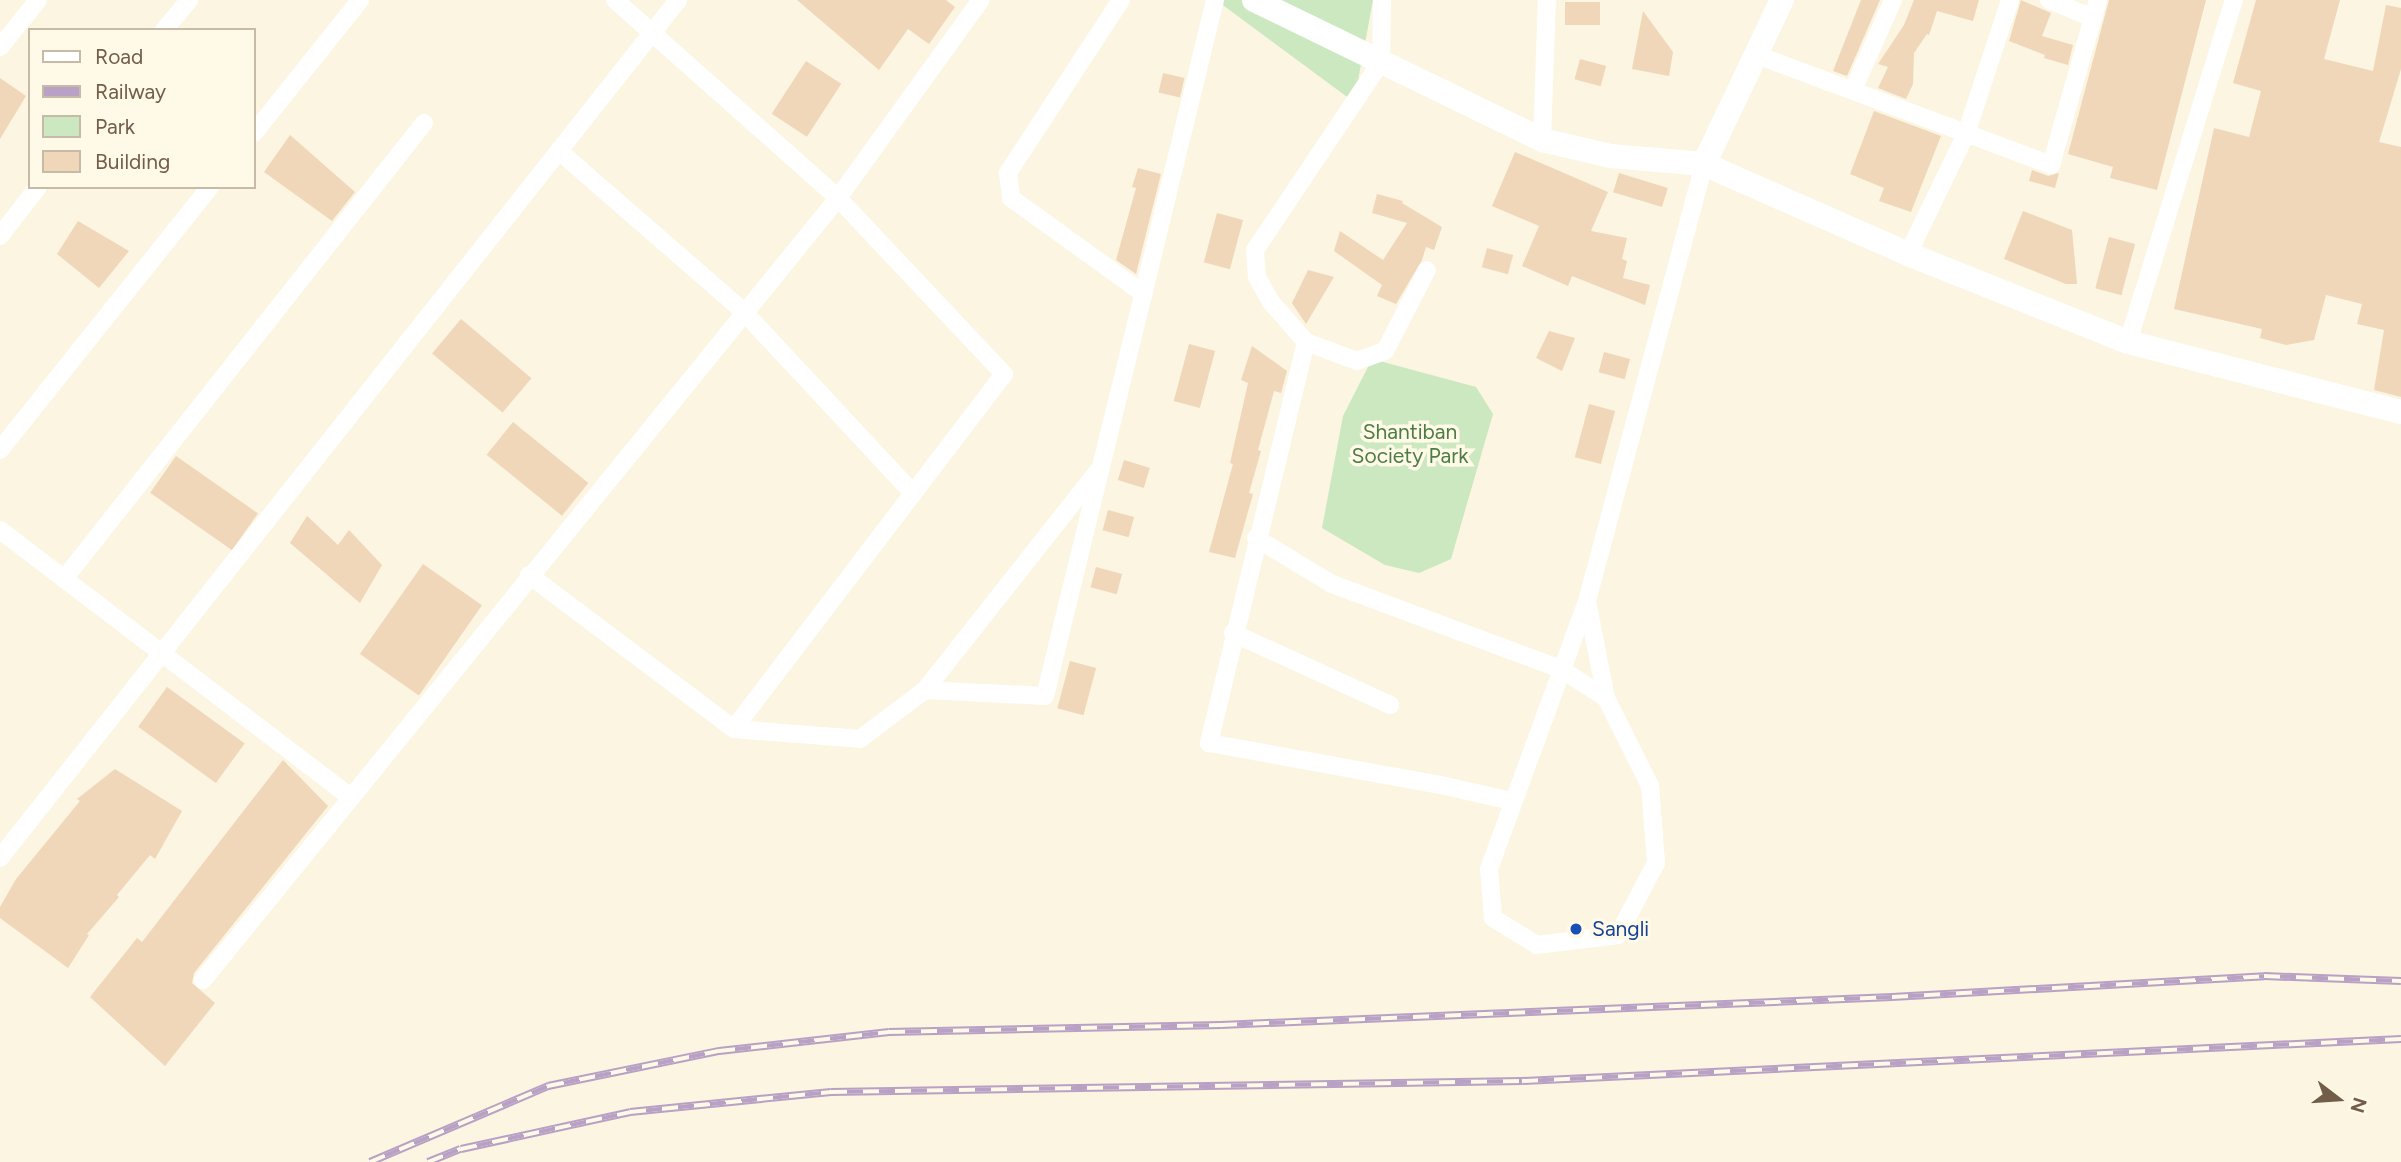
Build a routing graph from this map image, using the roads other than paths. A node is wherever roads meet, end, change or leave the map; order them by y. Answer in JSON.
{"nodes":[{"id":1,"x":38,"y":0,"type":"edge"},
{"id":2,"x":189,"y":0,"type":"edge"},
{"id":3,"x":360,"y":0,"type":"edge"},
{"id":4,"x":615,"y":0,"type":"edge"},
{"id":5,"x":678,"y":0,"type":"edge"},
{"id":6,"x":981,"y":0,"type":"edge"},
{"id":7,"x":1121,"y":0,"type":"edge"},
{"id":8,"x":1215,"y":0,"type":"edge"},
{"id":9,"x":1254,"y":0,"type":"edge"},
{"id":10,"x":1382,"y":0,"type":"edge"},
{"id":11,"x":1547,"y":0,"type":"edge"},
{"id":12,"x":1782,"y":0,"type":"edge"},
{"id":13,"x":1893,"y":0,"type":"edge"},
{"id":14,"x":2010,"y":0,"type":"edge"},
{"id":15,"x":2049,"y":0,"type":"edge"},
{"id":16,"x":2098,"y":0,"type":"edge"},
{"id":17,"x":2234,"y":0,"type":"edge"},
{"id":18,"x":2093,"y":18,"type":"junction"},
{"id":19,"x":166,"y":28,"type":"edge"},
{"id":20,"x":652,"y":33,"type":"junction"},
{"id":21,"x":0,"y":47,"type":"edge"},
{"id":22,"x":1757,"y":55,"type":"junction"},
{"id":23,"x":1381,"y":62,"type":"junction"},
{"id":24,"x":1853,"y":90,"type":"junction"},
{"id":25,"x":424,"y":123,"type":"dead end"},
{"id":26,"x":256,"y":130,"type":"edge"},
{"id":27,"x":1966,"y":134,"type":"junction"},
{"id":28,"x":1542,"y":140,"type":"junction"},
{"id":29,"x":559,"y":151,"type":"junction"},
{"id":30,"x":1704,"y":164,"type":"junction"},
{"id":31,"x":36,"y":189,"type":"edge"},
{"id":32,"x":208,"y":189,"type":"edge"},
{"id":33,"x":838,"y":198,"type":"junction"},
{"id":34,"x":0,"y":236,"type":"edge"},
{"id":35,"x":1908,"y":254,"type":"junction"},
{"id":36,"x":1427,"y":270,"type":"dead end"},
{"id":37,"x":1144,"y":294,"type":"junction"},
{"id":38,"x":744,"y":312,"type":"junction"},
{"id":39,"x":1306,"y":342,"type":"junction"},
{"id":40,"x":2128,"y":342,"type":"junction"},
{"id":41,"x":2401,"y":412,"type":"edge"},
{"id":42,"x":0,"y":450,"type":"edge"},
{"id":43,"x":1103,"y":465,"type":"junction"},
{"id":44,"x":913,"y":493,"type":"junction"},
{"id":45,"x":0,"y":530,"type":"edge"},
{"id":46,"x":1256,"y":538,"type":"junction"},
{"id":47,"x":529,"y":575,"type":"junction"},
{"id":48,"x":64,"y":579,"type":"junction"},
{"id":49,"x":1587,"y":601,"type":"junction"},
{"id":50,"x":1233,"y":633,"type":"junction"},
{"id":51,"x":162,"y":653,"type":"junction"},
{"id":52,"x":1561,"y":669,"type":"junction"},
{"id":53,"x":925,"y":690,"type":"junction"},
{"id":54,"x":1606,"y":698,"type":"junction"},
{"id":55,"x":1390,"y":705,"type":"dead end"},
{"id":56,"x":734,"y":729,"type":"junction"},
{"id":57,"x":351,"y":797,"type":"junction"},
{"id":58,"x":1511,"y":801,"type":"junction"},
{"id":59,"x":0,"y":858,"type":"edge"},
{"id":60,"x":203,"y":980,"type":"dead end"}],
"edges":[{"from":1,"to":21,"type":"street"},
{"from":2,"to":19,"type":"street"},
{"from":3,"to":26,"type":"street"},
{"from":4,"to":20,"type":"street"},
{"from":5,"to":20,"type":"street"},
{"from":6,"to":33,"type":"street"},
{"from":7,"to":37,"type":"street"},
{"from":8,"to":37,"type":"street"},
{"from":9,"to":23,"type":"main road"},
{"from":10,"to":23,"type":"street"},
{"from":11,"to":28,"type":"street"},
{"from":12,"to":22,"type":"main road"},
{"from":13,"to":24,"type":"street"},
{"from":14,"to":27,"type":"street"},
{"from":15,"to":18,"type":"street"},
{"from":16,"to":18,"type":"street"},
{"from":17,"to":40,"type":"street"},
{"from":18,"to":27,"type":"street"},
{"from":20,"to":29,"type":"street"},
{"from":20,"to":33,"type":"street"},
{"from":22,"to":24,"type":"street"},
{"from":22,"to":30,"type":"main road"},
{"from":23,"to":28,"type":"main road"},
{"from":23,"to":39,"type":"street"},
{"from":24,"to":27,"type":"street"},
{"from":25,"to":48,"type":"street"},
{"from":27,"to":35,"type":"street"},
{"from":28,"to":30,"type":"main road"},
{"from":29,"to":38,"type":"street"},
{"from":29,"to":51,"type":"street"},
{"from":30,"to":35,"type":"main road"},
{"from":30,"to":49,"type":"street"},
{"from":31,"to":34,"type":"street"},
{"from":32,"to":42,"type":"street"},
{"from":33,"to":38,"type":"street"},
{"from":33,"to":44,"type":"street"},
{"from":35,"to":40,"type":"main road"},
{"from":36,"to":39,"type":"street"},
{"from":37,"to":43,"type":"street"},
{"from":38,"to":44,"type":"street"},
{"from":38,"to":47,"type":"street"},
{"from":39,"to":46,"type":"street"},
{"from":40,"to":41,"type":"main road"},
{"from":43,"to":53,"type":"street"},
{"from":43,"to":53,"type":"street"},
{"from":44,"to":56,"type":"street"},
{"from":45,"to":48,"type":"street"},
{"from":46,"to":50,"type":"street"},
{"from":46,"to":52,"type":"street"},
{"from":47,"to":56,"type":"street"},
{"from":47,"to":57,"type":"street"},
{"from":48,"to":51,"type":"street"},
{"from":49,"to":52,"type":"street"},
{"from":49,"to":54,"type":"street"},
{"from":50,"to":55,"type":"street"},
{"from":50,"to":58,"type":"street"},
{"from":51,"to":57,"type":"street"},
{"from":51,"to":59,"type":"street"},
{"from":52,"to":54,"type":"street"},
{"from":52,"to":58,"type":"street"},
{"from":53,"to":56,"type":"street"},
{"from":54,"to":58,"type":"street"},
{"from":57,"to":60,"type":"street"}]}
